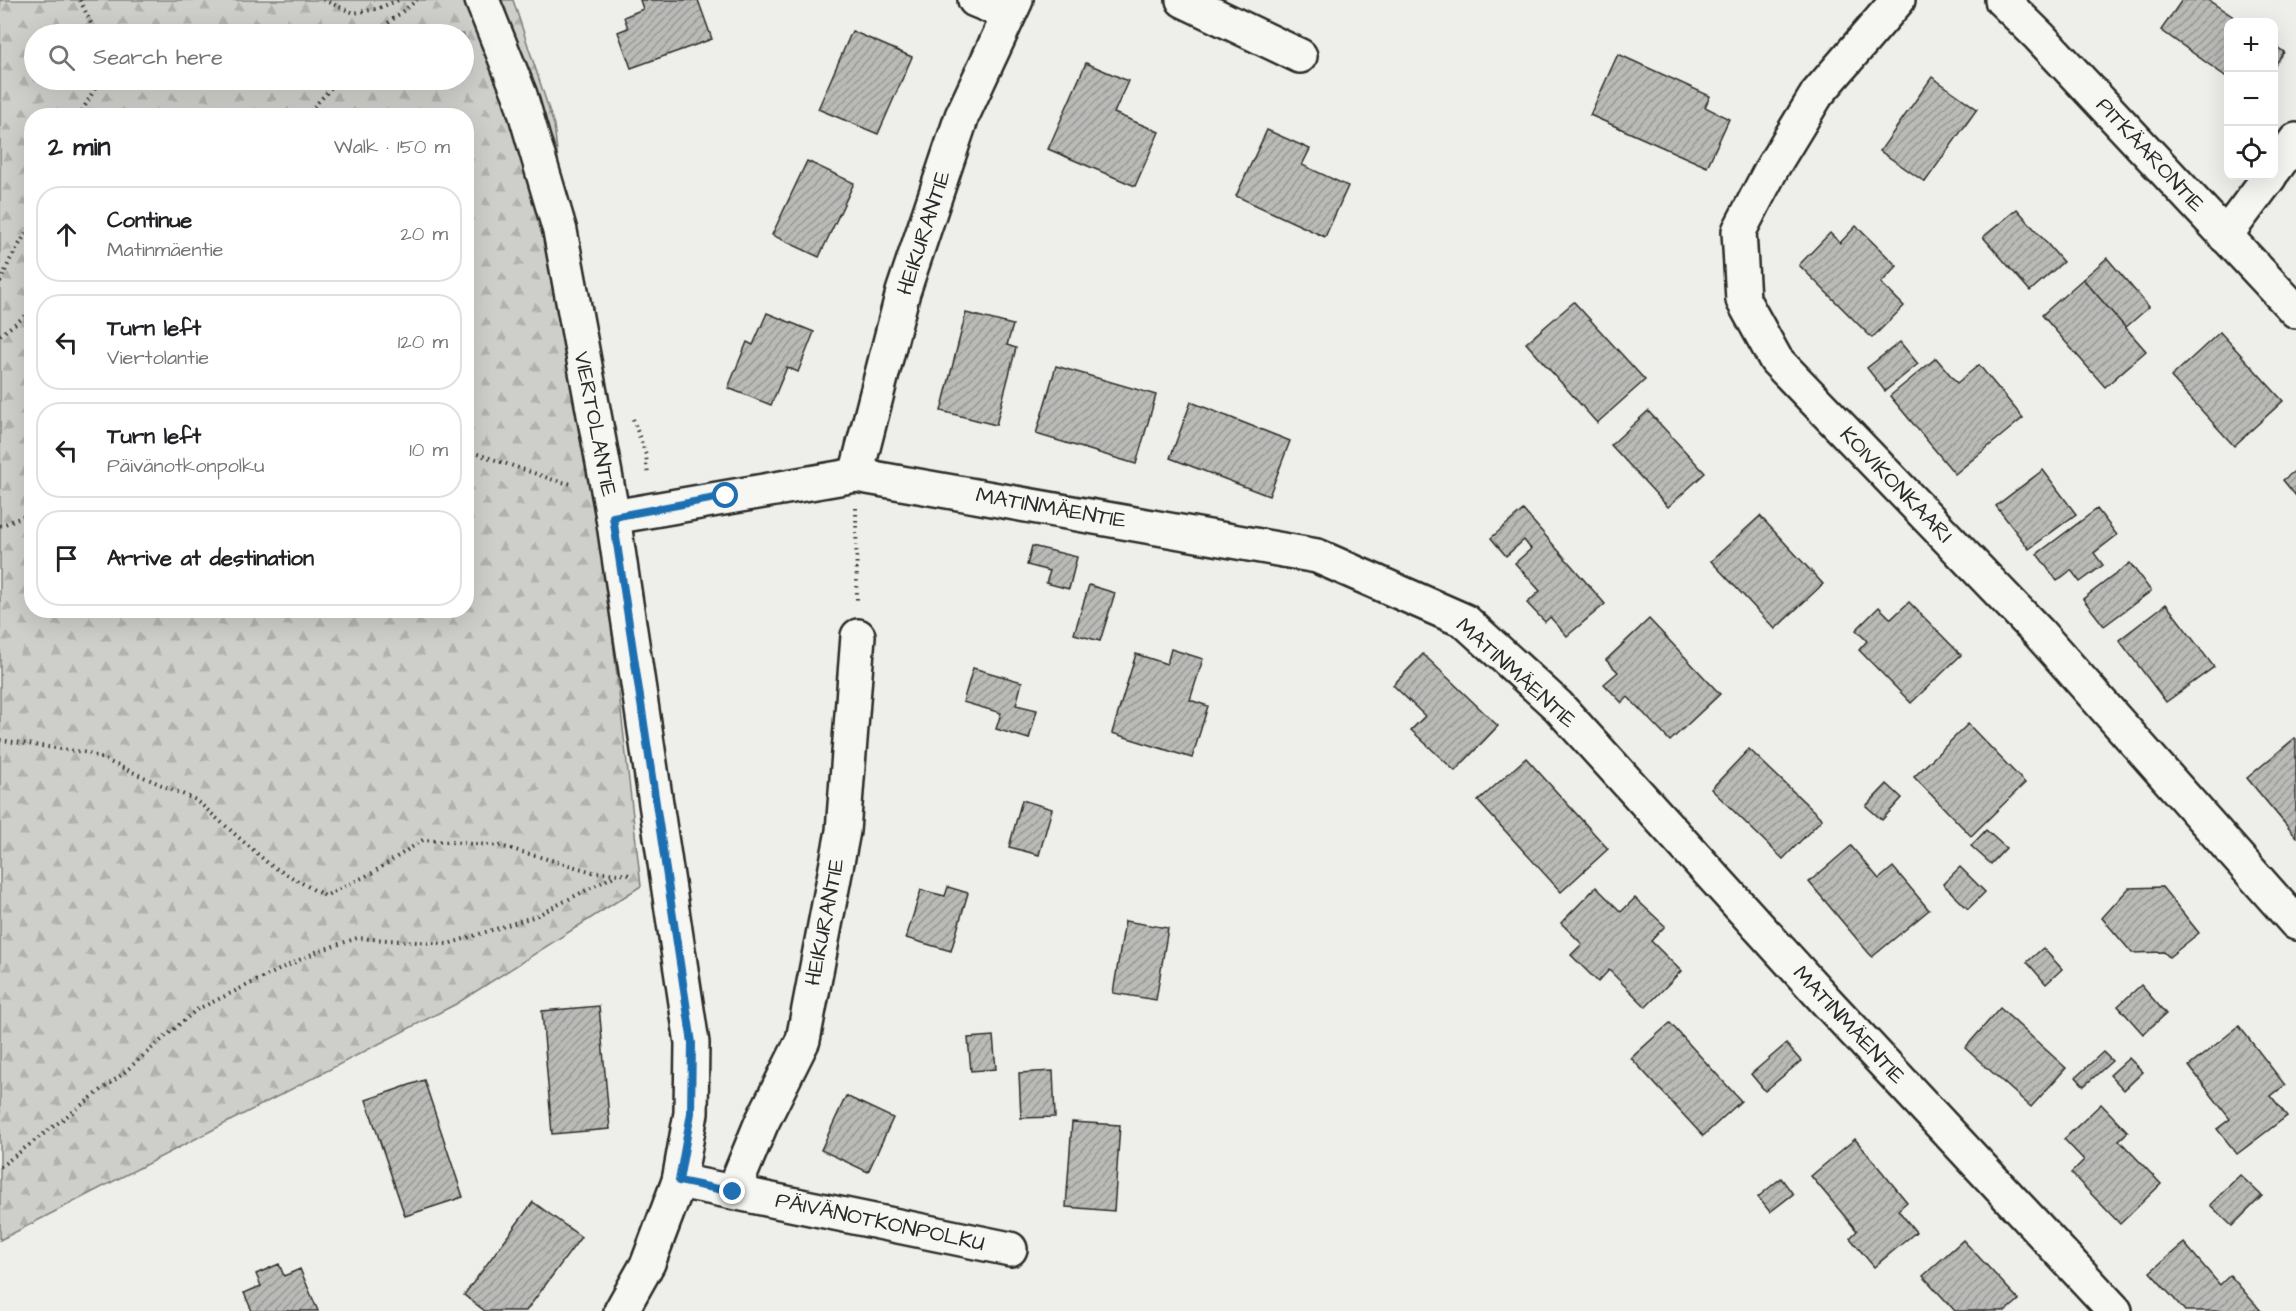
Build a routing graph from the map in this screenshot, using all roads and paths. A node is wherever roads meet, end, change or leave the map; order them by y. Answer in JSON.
{"nodes":[{"id":1,"x":80,"y":0,"type":"edge"},
{"id":2,"x":323,"y":0,"type":"edge"},
{"id":3,"x":399,"y":0,"type":"edge"},
{"id":4,"x":412,"y":0,"type":"edge"},
{"id":5,"x":416,"y":0,"type":"edge"},
{"id":6,"x":482,"y":0,"type":"edge"},
{"id":7,"x":975,"y":0,"type":"edge"},
{"id":8,"x":1183,"y":0,"type":"edge"},
{"id":9,"x":1899,"y":0,"type":"edge"},
{"id":10,"x":2002,"y":0,"type":"edge"},
{"id":11,"x":1012,"y":7,"type":"edge"},
{"id":12,"x":91,"y":24,"type":"edge"},
{"id":13,"x":386,"y":24,"type":"edge"},
{"id":14,"x":1300,"y":56,"type":"dead end"},
{"id":15,"x":94,"y":90,"type":"edge"},
{"id":16,"x":329,"y":90,"type":"edge"},
{"id":17,"x":84,"y":108,"type":"edge"},
{"id":18,"x":313,"y":108,"type":"edge"},
{"id":19,"x":2296,"y":140,"type":"edge"},
{"id":20,"x":2278,"y":165,"type":"edge"},
{"id":21,"x":2267,"y":180,"type":"edge"},
{"id":22,"x":24,"y":236,"type":"edge"},
{"id":23,"x":2225,"y":236,"type":"junction"},
{"id":24,"x":0,"y":282,"type":"edge"},
{"id":25,"x":2296,"y":311,"type":"edge"},
{"id":26,"x":24,"y":317,"type":"edge"},
{"id":27,"x":0,"y":335,"type":"edge"},
{"id":28,"x":474,"y":453,"type":"edge"},
{"id":29,"x":856,"y":475,"type":"junction"},
{"id":30,"x":611,"y":504,"type":"junction"},
{"id":31,"x":24,"y":516,"type":"edge"},
{"id":32,"x":0,"y":526,"type":"edge"},
{"id":33,"x":858,"y":636,"type":"joint"},
{"id":34,"x":0,"y":741,"type":"edge"},
{"id":35,"x":618,"y":874,"type":"junction"},
{"id":36,"x":666,"y":877,"type":"junction"},
{"id":37,"x":2296,"y":923,"type":"edge"},
{"id":38,"x":0,"y":1167,"type":"edge"},
{"id":39,"x":679,"y":1181,"type":"junction"},
{"id":40,"x":733,"y":1192,"type":"junction"},
{"id":41,"x":1010,"y":1249,"type":"dead end"},
{"id":42,"x":621,"y":1311,"type":"edge"},
{"id":43,"x":2115,"y":1311,"type":"edge"}],
"edges":[{"from":1,"to":12,"type":"path"},
{"from":2,"to":3,"type":"path"},
{"from":4,"to":5,"type":"path"},
{"from":5,"to":13,"type":"path"},
{"from":6,"to":30,"type":"street","name":"VIERTOLANTIE"},
{"from":7,"to":11,"type":"street"},
{"from":8,"to":14,"type":"street"},
{"from":9,"to":37,"type":"street","name":"KOIVIKONKAARI"},
{"from":10,"to":23,"type":"street","name":"PITKÄARONTIE"},
{"from":11,"to":29,"type":"street","name":"HEIKURANTIE"},
{"from":15,"to":17,"type":"path"},
{"from":16,"to":18,"type":"path"},
{"from":19,"to":20,"type":"street"},
{"from":21,"to":23,"type":"street"},
{"from":22,"to":24,"type":"path"},
{"from":23,"to":25,"type":"street","name":"PITKÄARONTIE"},
{"from":26,"to":27,"type":"path"},
{"from":28,"to":30,"type":"path"},
{"from":29,"to":30,"type":"street","name":"MATINMÄENTIE"},
{"from":29,"to":33,"type":"path"},
{"from":29,"to":43,"type":"street","name":"MATINMÄENTIE"},
{"from":30,"to":36,"type":"street","name":"VIERTOLANTIE"},
{"from":31,"to":32,"type":"path"},
{"from":33,"to":40,"type":"street","name":"HEIKURANTIE"},
{"from":34,"to":35,"type":"path"},
{"from":35,"to":36,"type":"path"},
{"from":35,"to":38,"type":"path"},
{"from":36,"to":39,"type":"street","name":"VIERTOLANTIE"},
{"from":39,"to":40,"type":"street","name":"PÄIVÄNOTKONPOLKU"},
{"from":39,"to":42,"type":"street","name":"VIERTOLANTIE"},
{"from":40,"to":41,"type":"street","name":"PÄIVÄNOTKONPOLKU"}]}
